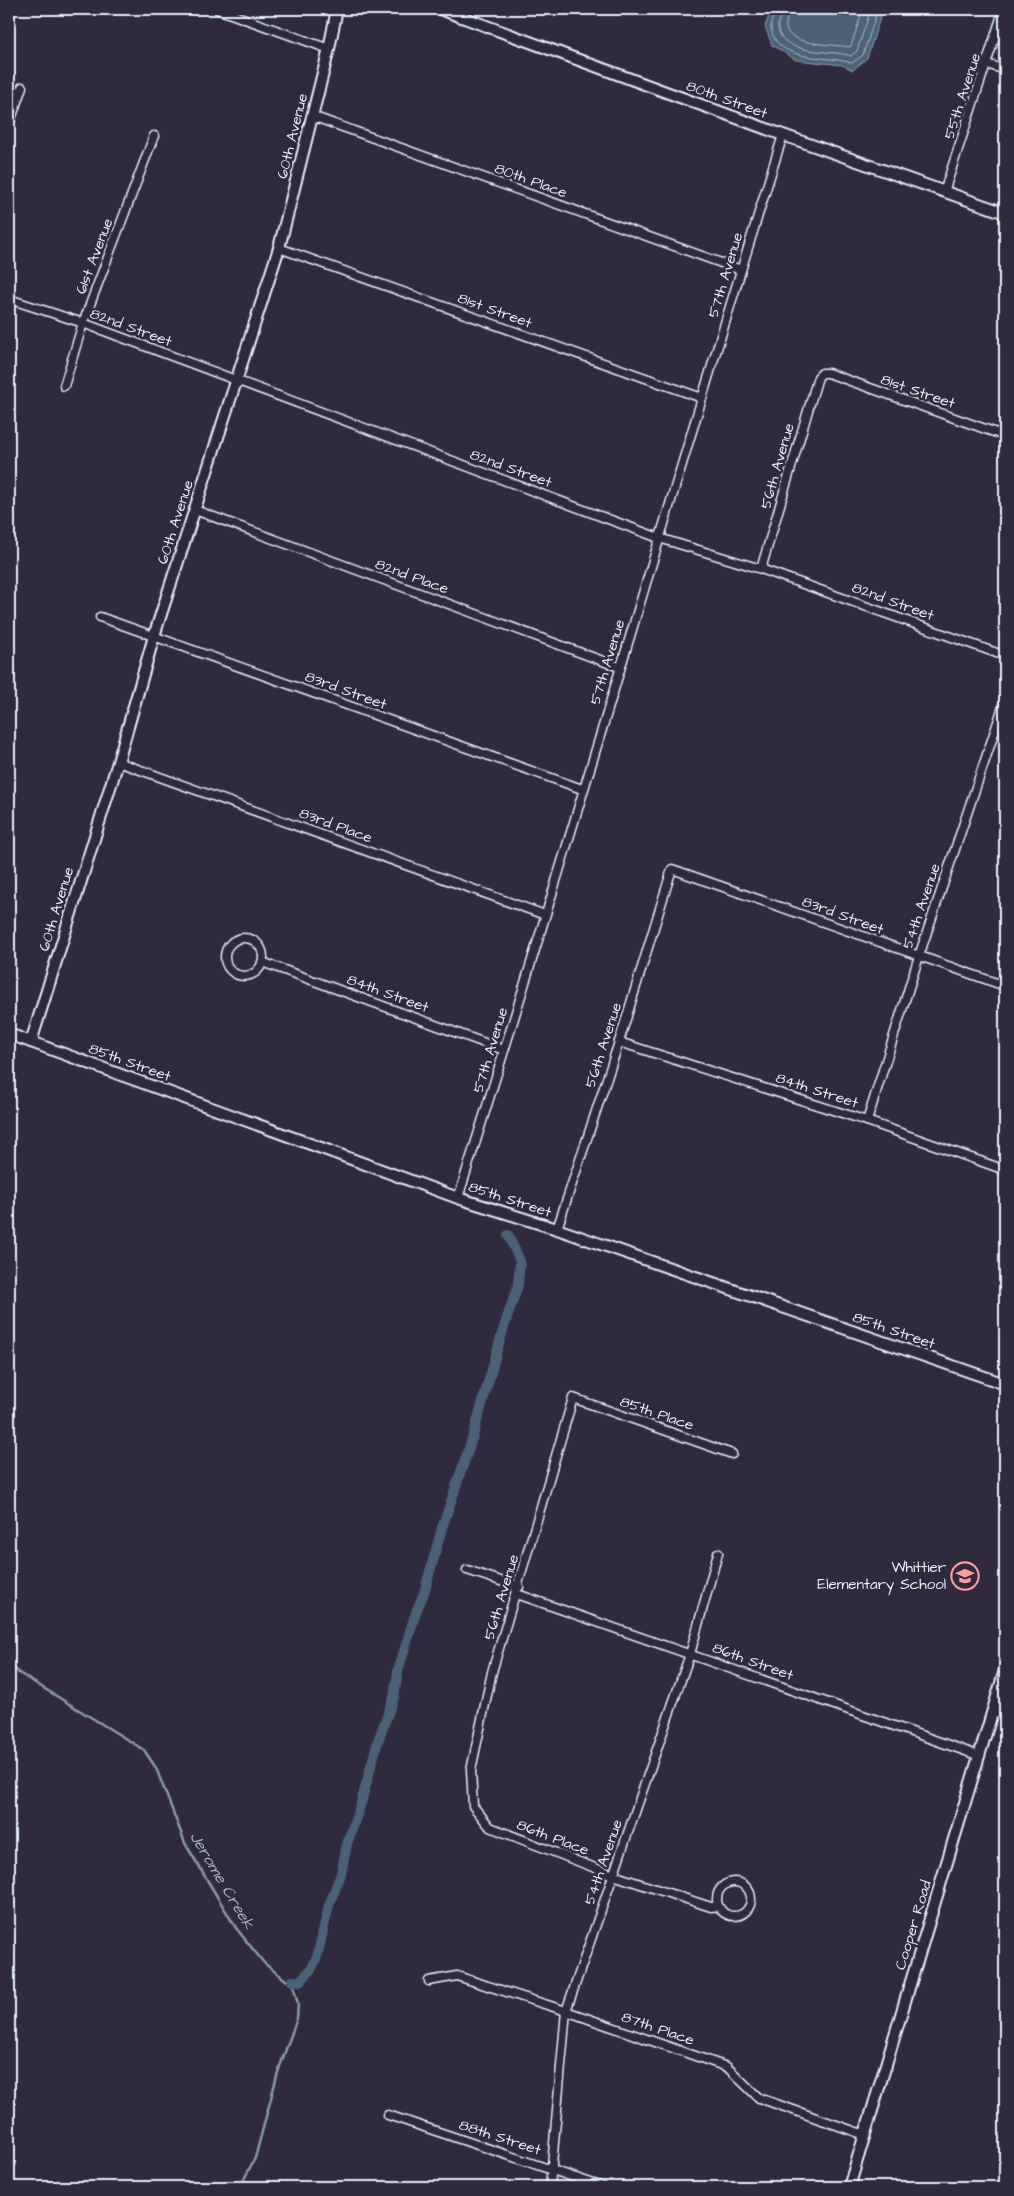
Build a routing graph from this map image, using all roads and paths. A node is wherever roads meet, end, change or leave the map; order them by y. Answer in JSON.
{"nodes":[{"id":1,"x":218,"y":9,"type":"edge"},
{"id":2,"x":337,"y":9,"type":"edge"},
{"id":3,"x":440,"y":9,"type":"edge"},
{"id":4,"x":1004,"y":9,"type":"edge"},
{"id":5,"x":329,"y":50,"type":"junction"},
{"id":6,"x":987,"y":64,"type":"junction"},
{"id":7,"x":1005,"y":70,"type":"edge"},
{"id":8,"x":22,"y":88,"type":"dead end"},
{"id":9,"x":312,"y":116,"type":"junction"},
{"id":10,"x":9,"y":125,"type":"edge"},
{"id":11,"x":783,"y":135,"type":"junction"},
{"id":12,"x":154,"y":136,"type":"dead end"},
{"id":13,"x":944,"y":192,"type":"junction"},
{"id":14,"x":1005,"y":213,"type":"edge"},
{"id":15,"x":279,"y":248,"type":"junction"},
{"id":16,"x":741,"y":270,"type":"junction"},
{"id":17,"x":9,"y":299,"type":"edge"},
{"id":18,"x":83,"y":323,"type":"junction"},
{"id":19,"x":822,"y":373,"type":"joint"},
{"id":20,"x":237,"y":381,"type":"junction"},
{"id":21,"x":64,"y":386,"type":"dead end"},
{"id":22,"x":702,"y":398,"type":"junction"},
{"id":23,"x":1005,"y":436,"type":"edge"},
{"id":24,"x":195,"y":510,"type":"junction"},
{"id":25,"x":659,"y":538,"type":"junction"},
{"id":26,"x":762,"y":569,"type":"junction"},
{"id":27,"x":100,"y":617,"type":"dead end"},
{"id":28,"x":154,"y":636,"type":"junction"},
{"id":29,"x":1005,"y":656,"type":"edge"},
{"id":30,"x":620,"y":667,"type":"junction"},
{"id":31,"x":1005,"y":701,"type":"edge"},
{"id":32,"x":118,"y":762,"type":"junction"},
{"id":33,"x":582,"y":790,"type":"junction"},
{"id":34,"x":672,"y":869,"type":"joint"},
{"id":35,"x":545,"y":915,"type":"junction"},
{"id":36,"x":919,"y":956,"type":"junction"},
{"id":37,"x":262,"y":962,"type":"junction"},
{"id":38,"x":1005,"y":986,"type":"edge"},
{"id":39,"x":9,"y":1034,"type":"edge"},
{"id":40,"x":31,"y":1042,"type":"junction"},
{"id":41,"x":619,"y":1042,"type":"junction"},
{"id":42,"x":504,"y":1050,"type":"junction"},
{"id":43,"x":867,"y":1121,"type":"junction"},
{"id":44,"x":1005,"y":1170,"type":"edge"},
{"id":45,"x":458,"y":1198,"type":"junction"},
{"id":46,"x":557,"y":1229,"type":"junction"},
{"id":47,"x":1005,"y":1384,"type":"edge"},
{"id":48,"x":573,"y":1398,"type":"joint"},
{"id":49,"x":732,"y":1454,"type":"dead end"},
{"id":50,"x":718,"y":1553,"type":"dead end"},
{"id":51,"x":466,"y":1570,"type":"dead end"},
{"id":52,"x":518,"y":1591,"type":"junction"},
{"id":53,"x":690,"y":1654,"type":"junction"},
{"id":54,"x":1005,"y":1670,"type":"edge"},
{"id":55,"x":993,"y":1712,"type":"junction"},
{"id":56,"x":1005,"y":1716,"type":"edge"},
{"id":57,"x":980,"y":1756,"type":"junction"},
{"id":58,"x":473,"y":1806,"type":"joint"},
{"id":59,"x":613,"y":1875,"type":"junction"},
{"id":60,"x":718,"y":1906,"type":"junction"},
{"id":61,"x":429,"y":1981,"type":"dead end"},
{"id":62,"x":566,"y":2011,"type":"junction"},
{"id":63,"x":388,"y":2115,"type":"dead end"},
{"id":64,"x":865,"y":2135,"type":"junction"},
{"id":65,"x":553,"y":2169,"type":"junction"},
{"id":66,"x":550,"y":2187,"type":"edge"},
{"id":67,"x":603,"y":2187,"type":"edge"},
{"id":68,"x":849,"y":2187,"type":"edge"}],
"edges":[{"from":1,"to":5,"type":"street"},
{"from":2,"to":5,"type":"street","name":"60th Avenue"},
{"from":3,"to":11,"type":"street","name":"80th Street"},
{"from":4,"to":6,"type":"street","name":"55th Avenue"},
{"from":5,"to":9,"type":"street","name":"60th Avenue"},
{"from":6,"to":7,"type":"street"},
{"from":6,"to":13,"type":"street","name":"55th Avenue"},
{"from":8,"to":10,"type":"street"},
{"from":9,"to":15,"type":"street","name":"60th Avenue"},
{"from":9,"to":16,"type":"street","name":"80th Place"},
{"from":11,"to":13,"type":"street","name":"80th Street"},
{"from":11,"to":16,"type":"street","name":"57th Avenue"},
{"from":12,"to":18,"type":"street","name":"61st Avenue"},
{"from":13,"to":14,"type":"street","name":"80th Street"},
{"from":15,"to":20,"type":"street","name":"60th Avenue"},
{"from":15,"to":22,"type":"street","name":"81st Street"},
{"from":16,"to":22,"type":"street","name":"57th Avenue"},
{"from":17,"to":18,"type":"street","name":"82nd Street"},
{"from":18,"to":20,"type":"street","name":"82nd Street"},
{"from":18,"to":21,"type":"street","name":"61st Avenue"},
{"from":19,"to":23,"type":"street","name":"81st Street"},
{"from":19,"to":26,"type":"street","name":"56th Avenue"},
{"from":20,"to":24,"type":"street","name":"60th Avenue"},
{"from":20,"to":25,"type":"street","name":"82nd Street"},
{"from":22,"to":25,"type":"street","name":"57th Avenue"},
{"from":24,"to":28,"type":"street","name":"60th Avenue"},
{"from":24,"to":30,"type":"street","name":"82nd Place"},
{"from":25,"to":26,"type":"street","name":"82nd Street"},
{"from":25,"to":30,"type":"street","name":"57th Avenue"},
{"from":26,"to":29,"type":"street","name":"82nd Street"},
{"from":27,"to":28,"type":"street","name":"83rd Street"},
{"from":28,"to":32,"type":"street","name":"60th Avenue"},
{"from":28,"to":33,"type":"street","name":"83rd Street"},
{"from":30,"to":33,"type":"street","name":"57th Avenue"},
{"from":31,"to":36,"type":"street","name":"54th Avenue"},
{"from":32,"to":35,"type":"street","name":"83rd Place"},
{"from":32,"to":40,"type":"street","name":"60th Avenue"},
{"from":33,"to":35,"type":"street","name":"57th Avenue"},
{"from":34,"to":36,"type":"street","name":"83rd Street"},
{"from":34,"to":41,"type":"street","name":"56th Avenue"},
{"from":35,"to":42,"type":"street","name":"57th Avenue"},
{"from":36,"to":38,"type":"street","name":"83rd Street"},
{"from":36,"to":43,"type":"street","name":"54th Avenue"},
{"from":37,"to":37,"type":"street"},
{"from":37,"to":42,"type":"street","name":"84th Street"},
{"from":39,"to":40,"type":"street","name":"85th Street"},
{"from":40,"to":45,"type":"street","name":"85th Street"},
{"from":41,"to":43,"type":"street","name":"84th Street"},
{"from":41,"to":46,"type":"street","name":"56th Avenue"},
{"from":42,"to":45,"type":"street","name":"57th Avenue"},
{"from":43,"to":44,"type":"street","name":"84th Street"},
{"from":45,"to":46,"type":"street","name":"85th Street"},
{"from":46,"to":47,"type":"street","name":"85th Street"},
{"from":48,"to":49,"type":"street","name":"85th Place"},
{"from":48,"to":52,"type":"street","name":"56th Avenue"},
{"from":50,"to":53,"type":"street","name":"54th Avenue"},
{"from":51,"to":52,"type":"street","name":"86th Street"},
{"from":52,"to":53,"type":"street","name":"86th Street"},
{"from":52,"to":58,"type":"street","name":"56th Avenue"},
{"from":53,"to":57,"type":"street","name":"86th Street"},
{"from":53,"to":59,"type":"street","name":"54th Avenue"},
{"from":54,"to":55,"type":"street","name":"Cooper Road"},
{"from":55,"to":56,"type":"street"},
{"from":55,"to":57,"type":"street","name":"Cooper Road"},
{"from":57,"to":64,"type":"street","name":"Cooper Road"},
{"from":58,"to":59,"type":"street","name":"86th Place"},
{"from":59,"to":60,"type":"street","name":"86th Place"},
{"from":59,"to":62,"type":"street","name":"54th Avenue"},
{"from":60,"to":60,"type":"street","name":"86th Place"},
{"from":61,"to":62,"type":"street","name":"87th Place"},
{"from":62,"to":64,"type":"street","name":"87th Place"},
{"from":62,"to":65,"type":"street","name":"54th Avenue"},
{"from":63,"to":65,"type":"street","name":"88th Street"},
{"from":64,"to":68,"type":"street","name":"Cooper Road"},
{"from":65,"to":66,"type":"street","name":"54th Avenue"},
{"from":65,"to":67,"type":"street","name":"88th Street"}]}
